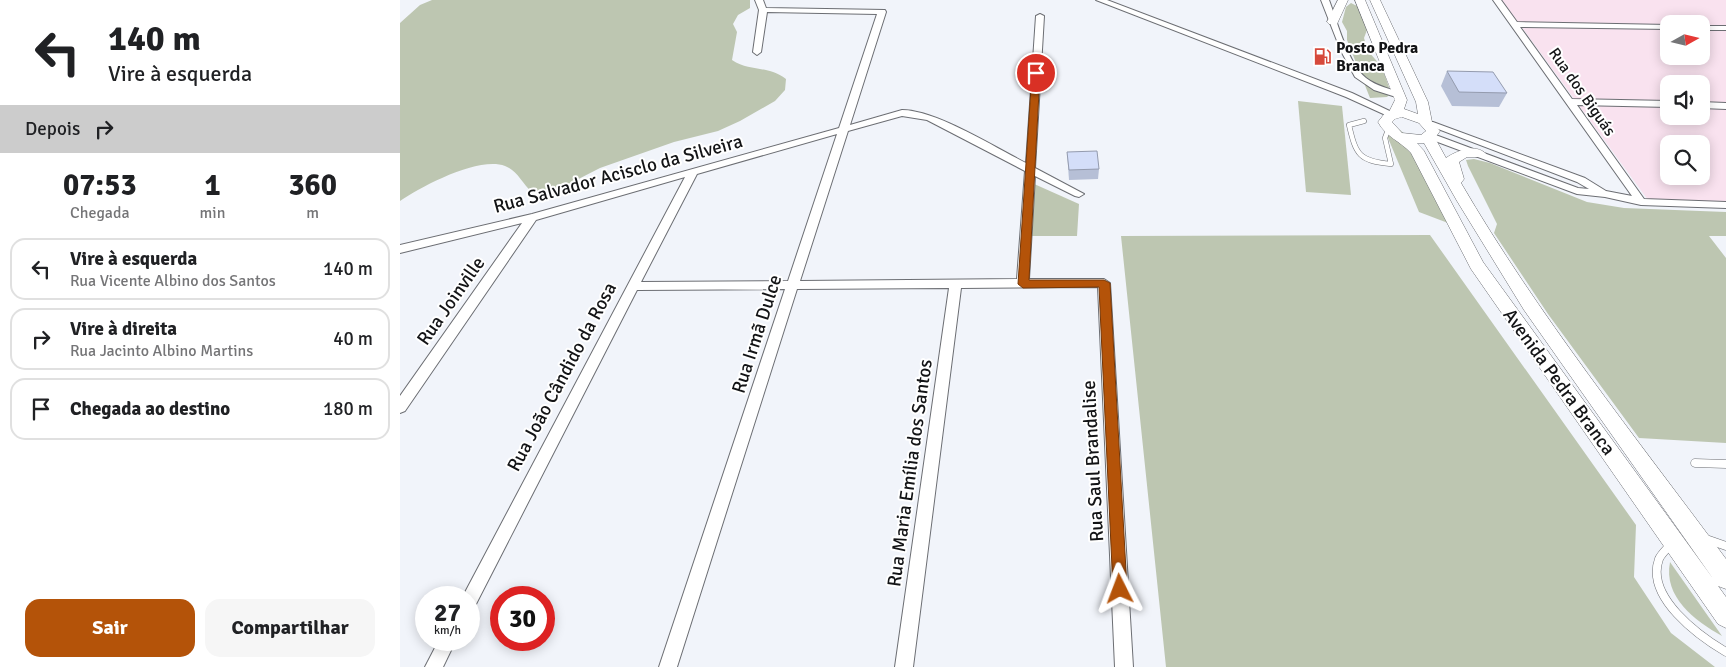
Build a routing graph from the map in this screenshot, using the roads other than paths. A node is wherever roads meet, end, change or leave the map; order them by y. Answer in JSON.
{"nodes":[{"id":1,"x":759,"y":0,"type":"edge"},
{"id":2,"x":1325,"y":0,"type":"edge"},
{"id":3,"x":1343,"y":0,"type":"edge"},
{"id":4,"x":1360,"y":0,"type":"edge"},
{"id":5,"x":1375,"y":0,"type":"edge"},
{"id":6,"x":1497,"y":0,"type":"edge"},
{"id":7,"x":1104,"y":1,"type":"edge"},
{"id":8,"x":763,"y":10,"type":"junction"},
{"id":9,"x":1040,"y":16,"type":"dead end"},
{"id":10,"x":1333,"y":22,"type":"junction"},
{"id":11,"x":1514,"y":24,"type":"junction"},
{"id":12,"x":1660,"y":27,"type":"edge"},
{"id":13,"x":1710,"y":28,"type":"edge"},
{"id":14,"x":1726,"y":28,"type":"edge"},
{"id":15,"x":757,"y":52,"type":"dead end"},
{"id":16,"x":1399,"y":95,"type":"junction"},
{"id":17,"x":1570,"y":102,"type":"junction"},
{"id":18,"x":1660,"y":104,"type":"edge"},
{"id":19,"x":1710,"y":105,"type":"edge"},
{"id":20,"x":1726,"y":106,"type":"edge"},
{"id":21,"x":1394,"y":114,"type":"junction"},
{"id":22,"x":1364,"y":120,"type":"dead end"},
{"id":23,"x":843,"y":130,"type":"junction"},
{"id":24,"x":1388,"y":130,"type":"junction"},
{"id":25,"x":1428,"y":130,"type":"junction"},
{"id":26,"x":1406,"y":140,"type":"junction"},
{"id":27,"x":1479,"y":154,"type":"junction"},
{"id":28,"x":1030,"y":170,"type":"junction"},
{"id":29,"x":692,"y":173,"type":"junction"},
{"id":30,"x":1079,"y":194,"type":"dead end"},
{"id":31,"x":1605,"y":194,"type":"junction"},
{"id":32,"x":1464,"y":201,"type":"junction"},
{"id":33,"x":1641,"y":202,"type":"junction"},
{"id":34,"x":1726,"y":205,"type":"edge"},
{"id":35,"x":532,"y":217,"type":"junction"},
{"id":36,"x":400,"y":249,"type":"edge"},
{"id":37,"x":956,"y":284,"type":"junction"},
{"id":38,"x":1023,"y":284,"type":"junction"},
{"id":39,"x":793,"y":285,"type":"junction"},
{"id":40,"x":633,"y":286,"type":"junction"},
{"id":41,"x":400,"y":407,"type":"edge"},
{"id":42,"x":1696,"y":463,"type":"dead end"},
{"id":43,"x":1726,"y":464,"type":"edge"},
{"id":44,"x":1697,"y":537,"type":"junction"},
{"id":45,"x":1674,"y":542,"type":"junction"},
{"id":46,"x":1726,"y":546,"type":"edge"},
{"id":47,"x":1726,"y":578,"type":"edge"},
{"id":48,"x":476,"y":586,"type":"edge"},
{"id":49,"x":1726,"y":616,"type":"edge"},
{"id":50,"x":442,"y":651,"type":"edge"},
{"id":51,"x":1726,"y":652,"type":"edge"},
{"id":52,"x":434,"y":667,"type":"edge"},
{"id":53,"x":668,"y":667,"type":"edge"},
{"id":54,"x":904,"y":667,"type":"edge"},
{"id":55,"x":1124,"y":667,"type":"edge"}],
"edges":[{"from":1,"to":8,"type":"street"},
{"from":2,"to":10,"type":"street"},
{"from":3,"to":10,"type":"main road"},
{"from":4,"to":16,"type":"main road"},
{"from":5,"to":25,"type":"main road","name":"Avenida Pedra Branca"},
{"from":6,"to":11,"type":"street","name":"Rua dos Biguás"},
{"from":7,"to":21,"type":"street"},
{"from":8,"to":15,"type":"street"},
{"from":8,"to":23,"type":"street","name":"Rua Irmã Dulce"},
{"from":9,"to":28,"type":"street"},
{"from":10,"to":16,"type":"street"},
{"from":11,"to":12,"type":"street"},
{"from":11,"to":17,"type":"street","name":"Rua dos Biguás"},
{"from":13,"to":14,"type":"street"},
{"from":16,"to":21,"type":"main road"},
{"from":17,"to":18,"type":"street"},
{"from":17,"to":33,"type":"street","name":"Rua dos Biguás"},
{"from":19,"to":20,"type":"street"},
{"from":21,"to":24,"type":"main road"},
{"from":21,"to":25,"type":"main road"},
{"from":22,"to":24,"type":"lane"},
{"from":23,"to":28,"type":"street","name":"Rua Salvador Acisclo da Silveira"},
{"from":23,"to":29,"type":"street","name":"Rua Salvador Acisclo da Silveira"},
{"from":23,"to":39,"type":"street","name":"Rua Irmã Dulce"},
{"from":24,"to":26,"type":"main road"},
{"from":25,"to":26,"type":"main road"},
{"from":25,"to":27,"type":"street"},
{"from":25,"to":31,"type":"street"},
{"from":25,"to":32,"type":"main road","name":"Avenida Pedra Branca"},
{"from":26,"to":45,"type":"main road","name":"Avenida Pedra Branca"},
{"from":27,"to":31,"type":"street"},
{"from":27,"to":32,"type":"main road"},
{"from":28,"to":30,"type":"street","name":"Rua Salvador Acisclo da Silveira"},
{"from":28,"to":38,"type":"street"},
{"from":29,"to":35,"type":"street","name":"Rua Salvador Acisclo da Silveira"},
{"from":29,"to":40,"type":"street","name":"Rua João Cândido da Rosa"},
{"from":31,"to":33,"type":"street"},
{"from":32,"to":44,"type":"main road","name":"Avenida Pedra Branca"},
{"from":33,"to":34,"type":"street"},
{"from":35,"to":36,"type":"street","name":"Rua Salvador Acisclo da Silveira"},
{"from":35,"to":41,"type":"street","name":"Rua Joinville"},
{"from":37,"to":38,"type":"street"},
{"from":37,"to":39,"type":"street"},
{"from":37,"to":54,"type":"street","name":"Rua Maria Emília dos Santos"},
{"from":38,"to":55,"type":"street","name":"Rua Saul Brandalise"},
{"from":39,"to":40,"type":"street"},
{"from":39,"to":53,"type":"street","name":"Rua Irmã Dulce"},
{"from":40,"to":48,"type":"street","name":"Rua João Cândido da Rosa"},
{"from":42,"to":43,"type":"lane"},
{"from":44,"to":46,"type":"lane"},
{"from":44,"to":47,"type":"main road","name":"Avenida Pedra Branca"},
{"from":45,"to":49,"type":"main road","name":"Avenida Pedra Branca"},
{"from":45,"to":51,"type":"lane"},
{"from":50,"to":52,"type":"street"}]}
